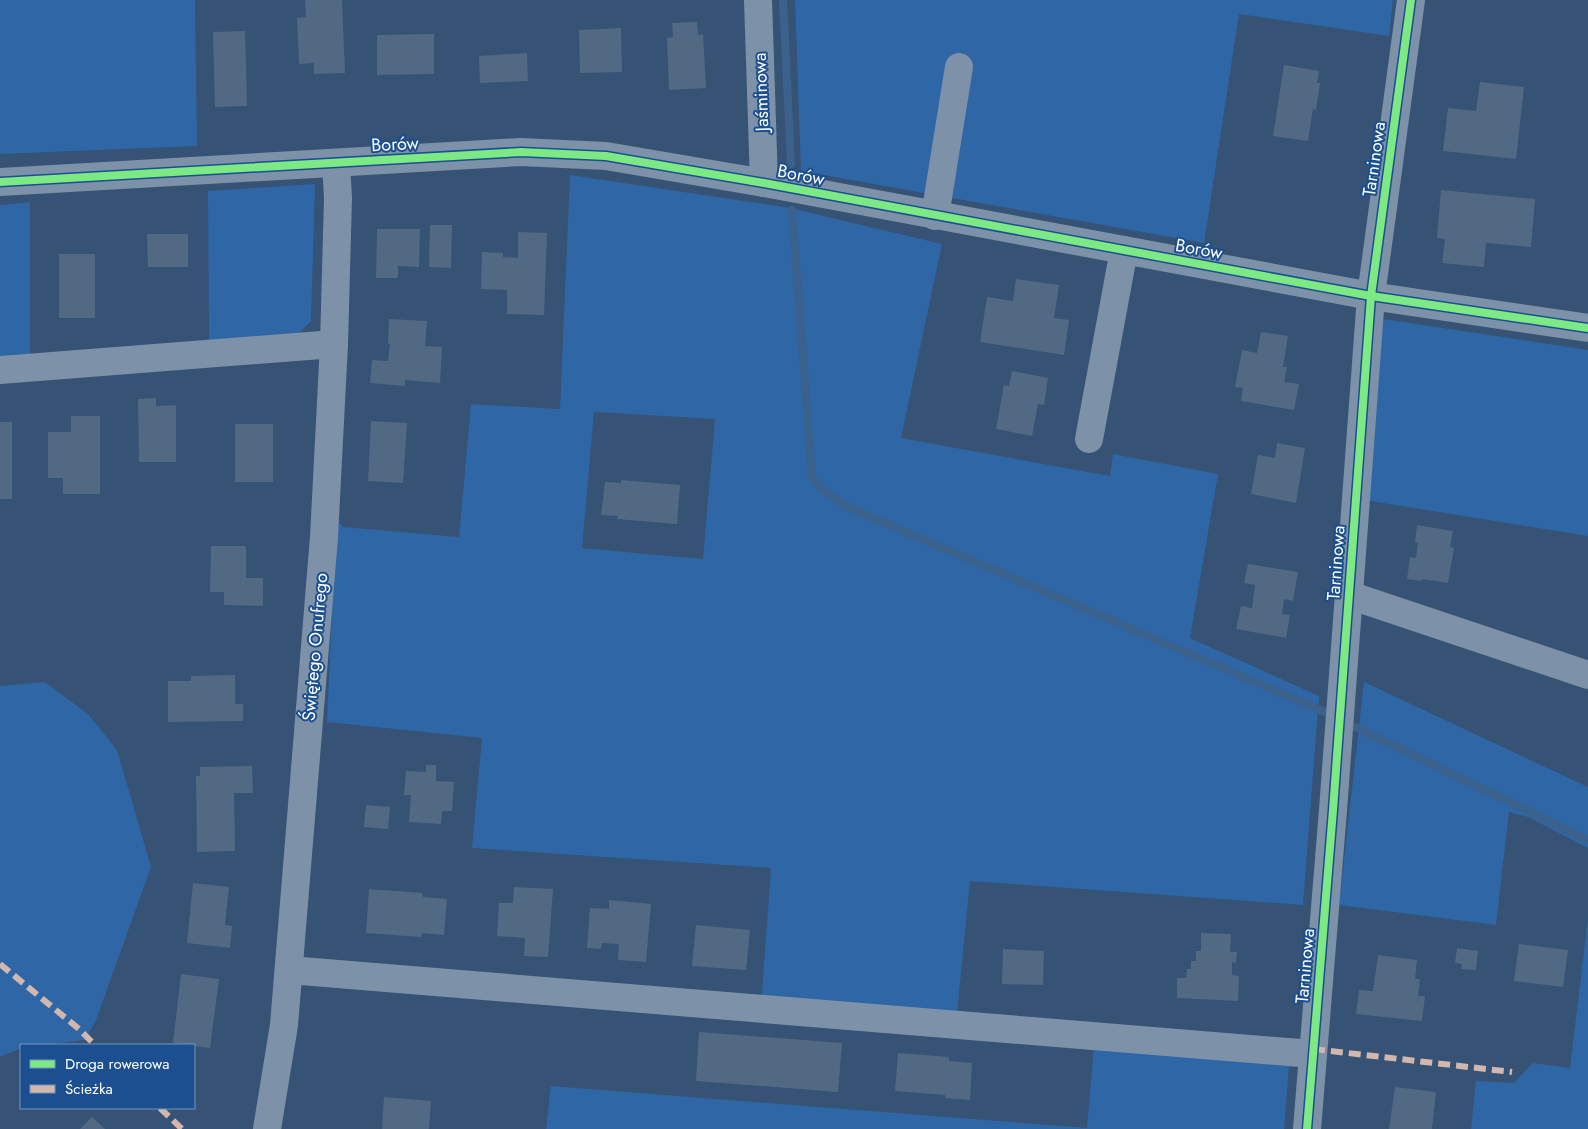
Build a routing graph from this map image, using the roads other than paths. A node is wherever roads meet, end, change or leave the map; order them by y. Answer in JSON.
{"nodes":[{"id":1,"x":758,"y":0,"type":"edge"},
{"id":2,"x":1411,"y":0,"type":"edge"},
{"id":3,"x":960,"y":67,"type":"dead end"},
{"id":4,"x":336,"y":163,"type":"junction"},
{"id":5,"x":0,"y":182,"type":"edge"},
{"id":6,"x":764,"y":183,"type":"junction"},
{"id":7,"x":935,"y":216,"type":"junction"},
{"id":8,"x":1124,"y":250,"type":"junction"},
{"id":9,"x":1370,"y":296,"type":"junction"},
{"id":10,"x":1588,"y":328,"type":"edge"},
{"id":11,"x":334,"y":344,"type":"junction"},
{"id":12,"x":0,"y":370,"type":"edge"},
{"id":13,"x":1089,"y":439,"type":"dead end"},
{"id":14,"x":1349,"y":595,"type":"junction"},
{"id":15,"x":1588,"y":675,"type":"edge"},
{"id":16,"x":289,"y":970,"type":"junction"},
{"id":17,"x":1312,"y":1054,"type":"junction"},
{"id":18,"x":267,"y":1129,"type":"edge"},
{"id":19,"x":1307,"y":1129,"type":"edge"}],
"edges":[{"from":1,"to":6,"type":"street","name":"Jaśminowa"},
{"from":2,"to":9,"type":"street","name":"Tarninowa"},
{"from":3,"to":7,"type":"street"},
{"from":4,"to":5,"type":"street","name":"Borów"},
{"from":4,"to":6,"type":"street","name":"Borów"},
{"from":4,"to":11,"type":"street","name":"Świętego Onufrego"},
{"from":6,"to":7,"type":"street","name":"Borów"},
{"from":7,"to":8,"type":"street","name":"Borów"},
{"from":8,"to":9,"type":"street","name":"Borów"},
{"from":8,"to":13,"type":"street"},
{"from":9,"to":10,"type":"street","name":"Borów"},
{"from":9,"to":14,"type":"street","name":"Tarninowa"},
{"from":11,"to":12,"type":"street"},
{"from":11,"to":16,"type":"street","name":"Świętego Onufrego"},
{"from":14,"to":15,"type":"street"},
{"from":14,"to":17,"type":"street","name":"Tarninowa"},
{"from":16,"to":17,"type":"street"},
{"from":16,"to":18,"type":"street","name":"Świętego Onufrego"},
{"from":17,"to":19,"type":"street","name":"Tarninowa"}]}
